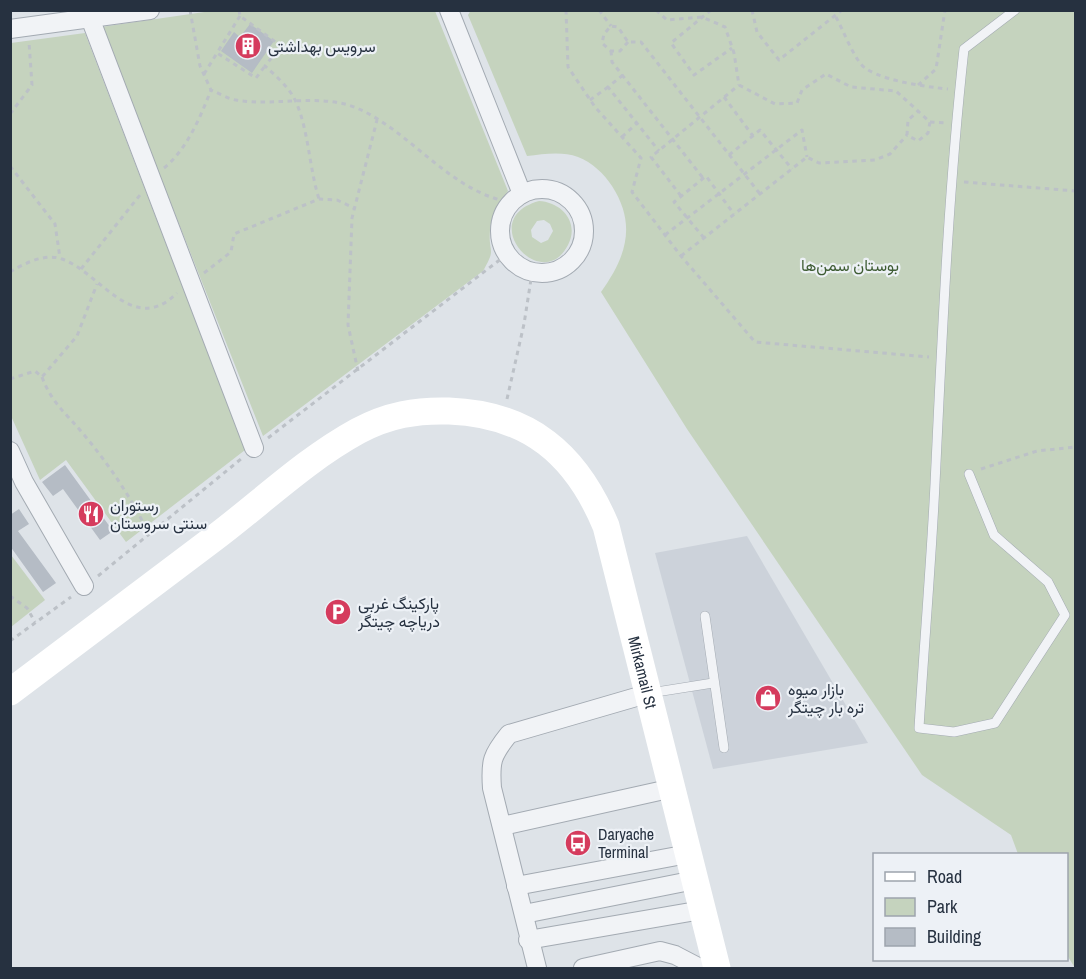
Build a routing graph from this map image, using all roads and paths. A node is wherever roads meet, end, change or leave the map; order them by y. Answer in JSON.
{"nodes":[{"id":1,"x":150,"y":10,"type":"edge"},
{"id":2,"x":190,"y":10,"type":"edge"},
{"id":3,"x":239,"y":10,"type":"edge"},
{"id":4,"x":449,"y":10,"type":"edge"},
{"id":5,"x":566,"y":10,"type":"edge"},
{"id":6,"x":599,"y":10,"type":"edge"},
{"id":7,"x":656,"y":10,"type":"edge"},
{"id":8,"x":711,"y":10,"type":"edge"},
{"id":9,"x":752,"y":10,"type":"edge"},
{"id":10,"x":842,"y":10,"type":"edge"},
{"id":11,"x":945,"y":10,"type":"edge"},
{"id":12,"x":1015,"y":10,"type":"edge"},
{"id":13,"x":89,"y":14,"type":"edge"},
{"id":14,"x":240,"y":16,"type":"junction"},
{"id":15,"x":702,"y":17,"type":"junction"},
{"id":16,"x":836,"y":17,"type":"junction"},
{"id":17,"x":611,"y":26,"type":"junction"},
{"id":18,"x":19,"y":29,"type":"edge"},
{"id":19,"x":628,"y":42,"type":"junction"},
{"id":20,"x":732,"y":48,"type":"junction"},
{"id":21,"x":611,"y":51,"type":"junction"},
{"id":22,"x":217,"y":52,"type":"junction"},
{"id":23,"x":265,"y":66,"type":"junction"},
{"id":24,"x":204,"y":74,"type":"junction"},
{"id":25,"x":623,"y":75,"type":"junction"},
{"id":26,"x":739,"y":85,"type":"junction"},
{"id":27,"x":918,"y":85,"type":"junction"},
{"id":28,"x":608,"y":87,"type":"junction"},
{"id":29,"x":960,"y":90,"type":"junction"},
{"id":30,"x":724,"y":97,"type":"junction"},
{"id":31,"x":590,"y":100,"type":"junction"},
{"id":32,"x":296,"y":102,"type":"junction"},
{"id":33,"x":917,"y":112,"type":"junction"},
{"id":34,"x":10,"y":114,"type":"edge"},
{"id":35,"x":700,"y":117,"type":"junction"},
{"id":36,"x":377,"y":120,"type":"junction"},
{"id":37,"x":637,"y":123,"type":"junction"},
{"id":38,"x":907,"y":135,"type":"junction"},
{"id":39,"x":753,"y":136,"type":"junction"},
{"id":40,"x":622,"y":137,"type":"junction"},
{"id":41,"x":674,"y":139,"type":"junction"},
{"id":42,"x":776,"y":150,"type":"junction"},
{"id":43,"x":659,"y":151,"type":"junction"},
{"id":44,"x":729,"y":155,"type":"junction"},
{"id":45,"x":807,"y":158,"type":"junction"},
{"id":46,"x":10,"y":166,"type":"edge"},
{"id":47,"x":792,"y":169,"type":"junction"},
{"id":48,"x":744,"y":174,"type":"junction"},
{"id":49,"x":703,"y":178,"type":"junction"},
{"id":50,"x":953,"y":181,"type":"junction"},
{"id":51,"x":1076,"y":190,"type":"edge"},
{"id":52,"x":719,"y":193,"type":"junction"},
{"id":53,"x":760,"y":194,"type":"junction"},
{"id":54,"x":681,"y":196,"type":"junction"},
{"id":55,"x":516,"y":198,"type":"junction"},
{"id":56,"x":319,"y":199,"type":"junction"},
{"id":57,"x":354,"y":208,"type":"junction"},
{"id":58,"x":734,"y":215,"type":"junction"},
{"id":59,"x":687,"y":218,"type":"junction"},
{"id":60,"x":665,"y":235,"type":"junction"},
{"id":61,"x":704,"y":238,"type":"junction"},
{"id":62,"x":681,"y":256,"type":"junction"},
{"id":63,"x":60,"y":258,"type":"junction"},
{"id":64,"x":10,"y":272,"type":"edge"},
{"id":65,"x":532,"y":273,"type":"junction"},
{"id":66,"x":191,"y":280,"type":"junction"},
{"id":67,"x":97,"y":284,"type":"junction"},
{"id":68,"x":940,"y":358,"type":"junction"},
{"id":69,"x":358,"y":371,"type":"dead end"},
{"id":70,"x":42,"y":377,"type":"junction"},
{"id":71,"x":10,"y":379,"type":"edge"},
{"id":72,"x":503,"y":418,"type":"junction"},
{"id":73,"x":1076,"y":447,"type":"edge"},
{"id":74,"x":254,"y":448,"type":"dead end"},
{"id":75,"x":10,"y":452,"type":"edge"},
{"id":76,"x":969,"y":474,"type":"joint"},
{"id":77,"x":149,"y":534,"type":"dead end"},
{"id":78,"x":84,"y":586,"type":"dead end"},
{"id":79,"x":10,"y":596,"type":"edge"},
{"id":80,"x":705,"y":616,"type":"dead end"},
{"id":81,"x":35,"y":622,"type":"dead end"},
{"id":82,"x":713,"y":683,"type":"junction"},
{"id":83,"x":10,"y":692,"type":"edge"},
{"id":84,"x":650,"y":693,"type":"junction"},
{"id":85,"x":724,"y":748,"type":"dead end"},
{"id":86,"x":673,"y":788,"type":"junction"},
{"id":87,"x":502,"y":826,"type":"junction"},
{"id":88,"x":688,"y":854,"type":"junction"},
{"id":89,"x":695,"y":880,"type":"junction"},
{"id":90,"x":516,"y":886,"type":"junction"},
{"id":91,"x":702,"y":910,"type":"junction"},
{"id":92,"x":524,"y":914,"type":"junction"},
{"id":93,"x":528,"y":940,"type":"junction"},
{"id":94,"x":537,"y":969,"type":"edge"},
{"id":95,"x":583,"y":969,"type":"edge"},
{"id":96,"x":700,"y":969,"type":"edge"},
{"id":97,"x":717,"y":969,"type":"edge"}],
"edges":[{"from":1,"to":13,"type":"street"},
{"from":2,"to":24,"type":"path"},
{"from":3,"to":14,"type":"path"},
{"from":4,"to":55,"type":"street"},
{"from":5,"to":31,"type":"path"},
{"from":6,"to":17,"type":"path"},
{"from":7,"to":15,"type":"path"},
{"from":8,"to":15,"type":"path"},
{"from":9,"to":16,"type":"path"},
{"from":10,"to":16,"type":"path"},
{"from":11,"to":27,"type":"path"},
{"from":12,"to":29,"type":"lane"},
{"from":13,"to":18,"type":"street"},
{"from":13,"to":66,"type":"street"},
{"from":14,"to":22,"type":"path"},
{"from":14,"to":23,"type":"path"},
{"from":15,"to":20,"type":"path"},
{"from":15,"to":20,"type":"path"},
{"from":16,"to":27,"type":"path"},
{"from":17,"to":19,"type":"path"},
{"from":17,"to":21,"type":"path"},
{"from":18,"to":34,"type":"path"},
{"from":19,"to":21,"type":"path"},
{"from":19,"to":35,"type":"path"},
{"from":20,"to":26,"type":"path"},
{"from":21,"to":25,"type":"path"},
{"from":22,"to":23,"type":"path"},
{"from":22,"to":24,"type":"path"},
{"from":23,"to":32,"type":"path"},
{"from":24,"to":32,"type":"path"},
{"from":25,"to":28,"type":"path"},
{"from":25,"to":41,"type":"path"},
{"from":26,"to":30,"type":"path"},
{"from":26,"to":33,"type":"path"},
{"from":27,"to":29,"type":"path"},
{"from":28,"to":31,"type":"path"},
{"from":28,"to":37,"type":"path"},
{"from":29,"to":50,"type":"lane"},
{"from":30,"to":35,"type":"path"},
{"from":30,"to":39,"type":"path"},
{"from":31,"to":40,"type":"path"},
{"from":32,"to":36,"type":"path"},
{"from":32,"to":56,"type":"path"},
{"from":33,"to":38,"type":"path"},
{"from":33,"to":38,"type":"path"},
{"from":35,"to":41,"type":"path"},
{"from":35,"to":44,"type":"path"},
{"from":36,"to":55,"type":"path"},
{"from":36,"to":57,"type":"path"},
{"from":37,"to":40,"type":"path"},
{"from":37,"to":43,"type":"path"},
{"from":38,"to":45,"type":"path"},
{"from":39,"to":42,"type":"path"},
{"from":39,"to":44,"type":"path"},
{"from":40,"to":60,"type":"path"},
{"from":41,"to":43,"type":"path"},
{"from":41,"to":49,"type":"path"},
{"from":42,"to":45,"type":"path"},
{"from":42,"to":47,"type":"path"},
{"from":42,"to":48,"type":"path"},
{"from":43,"to":54,"type":"path"},
{"from":44,"to":48,"type":"path"},
{"from":45,"to":47,"type":"path"},
{"from":46,"to":63,"type":"path"},
{"from":47,"to":53,"type":"path"},
{"from":48,"to":52,"type":"path"},
{"from":48,"to":53,"type":"path"},
{"from":49,"to":52,"type":"path"},
{"from":49,"to":54,"type":"path"},
{"from":50,"to":51,"type":"path"},
{"from":50,"to":68,"type":"lane"},
{"from":52,"to":58,"type":"path"},
{"from":52,"to":59,"type":"path"},
{"from":53,"to":58,"type":"path"},
{"from":54,"to":59,"type":"path"},
{"from":55,"to":65,"type":"street"},
{"from":55,"to":65,"type":"street"},
{"from":56,"to":57,"type":"path"},
{"from":56,"to":66,"type":"path"},
{"from":57,"to":69,"type":"path"},
{"from":58,"to":61,"type":"path"},
{"from":59,"to":60,"type":"path"},
{"from":59,"to":61,"type":"path"},
{"from":60,"to":62,"type":"path"},
{"from":61,"to":62,"type":"path"},
{"from":62,"to":68,"type":"path"},
{"from":63,"to":64,"type":"path"},
{"from":63,"to":67,"type":"path"},
{"from":65,"to":72,"type":"path"},
{"from":66,"to":67,"type":"path"},
{"from":66,"to":74,"type":"street"},
{"from":67,"to":70,"type":"path"},
{"from":68,"to":76,"type":"lane"},
{"from":70,"to":71,"type":"path"},
{"from":70,"to":77,"type":"path"},
{"from":72,"to":83,"type":"street","name":"Mirkamail St"},
{"from":72,"to":84,"type":"street","name":"Mirkamail St"},
{"from":73,"to":76,"type":"path"},
{"from":75,"to":78,"type":"street"},
{"from":79,"to":81,"type":"path"},
{"from":80,"to":82,"type":"lane"},
{"from":82,"to":84,"type":"lane"},
{"from":82,"to":85,"type":"lane"},
{"from":84,"to":86,"type":"street","name":"Mirkamail St"},
{"from":84,"to":87,"type":"street"},
{"from":86,"to":87,"type":"street"},
{"from":86,"to":88,"type":"street","name":"Mirkamail St"},
{"from":87,"to":90,"type":"street"},
{"from":88,"to":89,"type":"street","name":"Mirkamail St"},
{"from":88,"to":90,"type":"street"},
{"from":89,"to":91,"type":"street","name":"Mirkamail St"},
{"from":89,"to":92,"type":"street"},
{"from":90,"to":92,"type":"street"},
{"from":91,"to":93,"type":"street"},
{"from":91,"to":97,"type":"street","name":"Mirkamail St"},
{"from":92,"to":93,"type":"street"},
{"from":93,"to":94,"type":"street"},
{"from":95,"to":96,"type":"street"}]}
